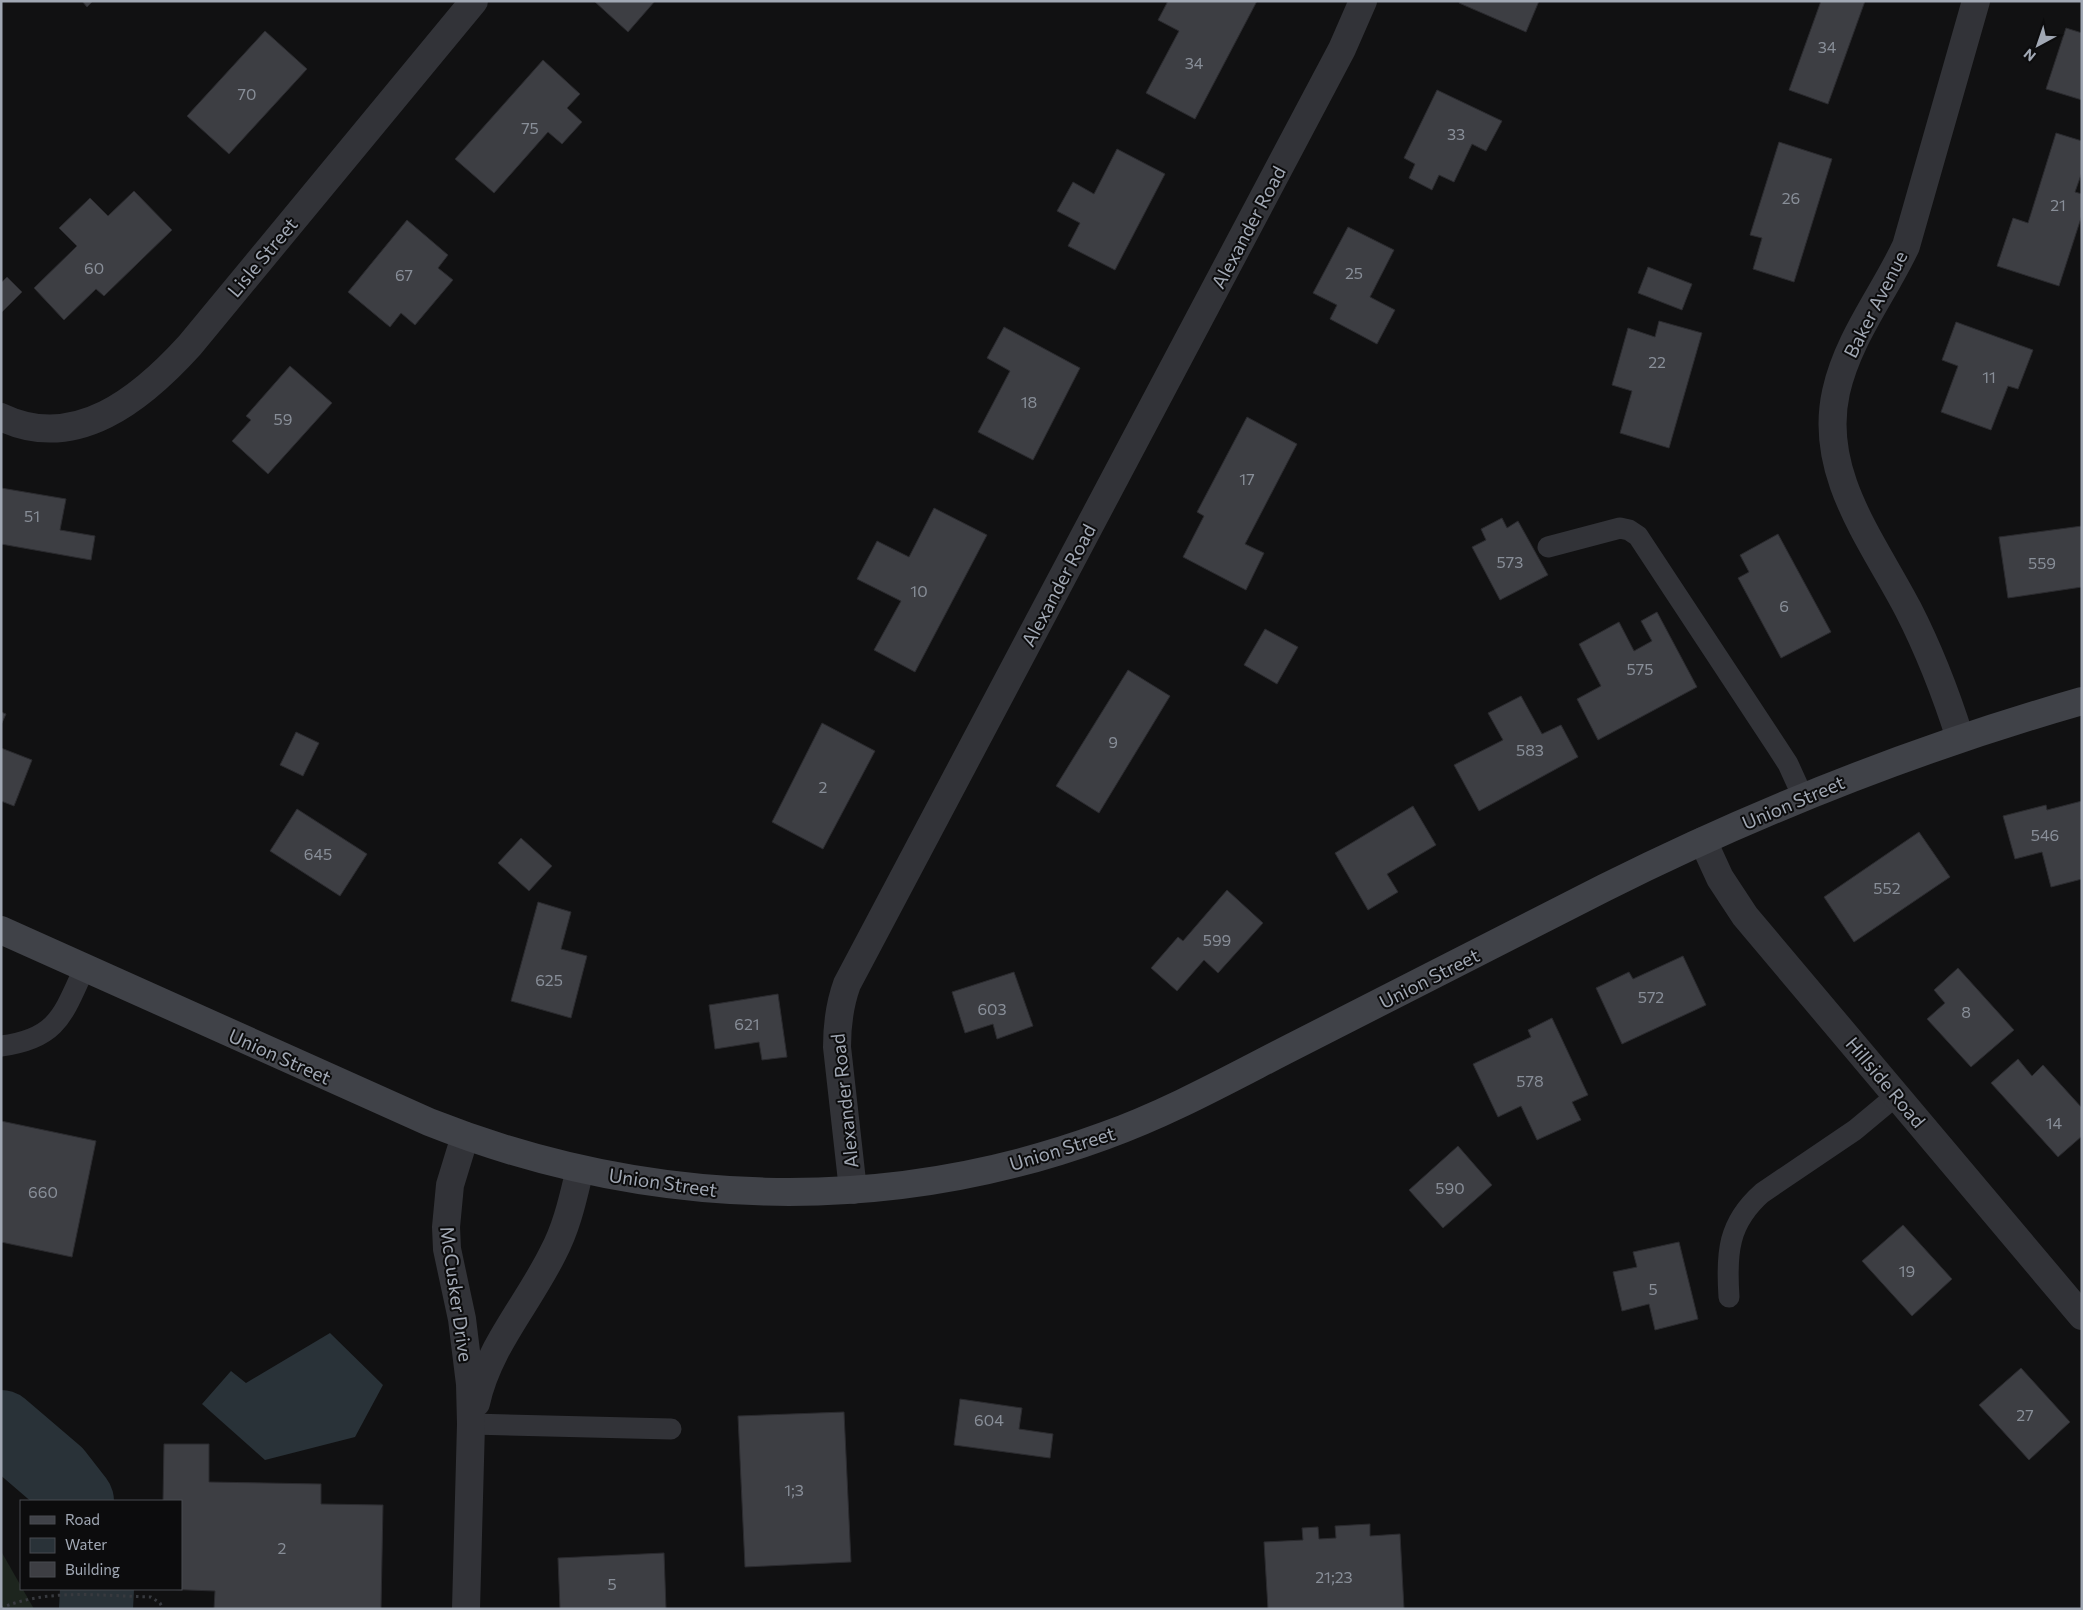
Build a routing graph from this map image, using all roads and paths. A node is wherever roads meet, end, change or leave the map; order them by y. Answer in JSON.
{"nodes":[{"id":1,"x":474,"y":1,"type":"edge"},
{"id":2,"x":1363,"y":1,"type":"edge"},
{"id":3,"x":1976,"y":1,"type":"edge"},
{"id":4,"x":1,"y":417,"type":"edge"},
{"id":5,"x":1548,"y":547,"type":"dead end"},
{"id":6,"x":2082,"y":701,"type":"edge"},
{"id":7,"x":1960,"y":738,"type":"junction"},
{"id":8,"x":1803,"y":797,"type":"junction"},
{"id":9,"x":1703,"y":840,"type":"junction"},
{"id":10,"x":1,"y":930,"type":"edge"},
{"id":11,"x":84,"y":969,"type":"junction"},
{"id":12,"x":1,"y":1046,"type":"edge"},
{"id":13,"x":1897,"y":1095,"type":"junction"},
{"id":14,"x":465,"y":1136,"type":"junction"},
{"id":15,"x":580,"y":1169,"type":"junction"},
{"id":16,"x":853,"y":1190,"type":"junction"},
{"id":17,"x":1729,"y":1297,"type":"dead end"},
{"id":18,"x":2082,"y":1316,"type":"edge"},
{"id":19,"x":471,"y":1424,"type":"junction"},
{"id":20,"x":671,"y":1429,"type":"dead end"},
{"id":21,"x":1,"y":1608,"type":"edge"},
{"id":22,"x":163,"y":1609,"type":"edge"},
{"id":23,"x":466,"y":1609,"type":"edge"}],
"edges":[{"from":1,"to":4,"type":"street","name":"Lisle Street"},
{"from":2,"to":16,"type":"street","name":"Alexander Road"},
{"from":3,"to":7,"type":"street","name":"Baker Avenue"},
{"from":5,"to":8,"type":"lane"},
{"from":6,"to":7,"type":"main road","name":"Union Street"},
{"from":7,"to":8,"type":"main road","name":"Union Street"},
{"from":8,"to":9,"type":"main road","name":"Union Street"},
{"from":9,"to":13,"type":"street","name":"Hillside Road"},
{"from":9,"to":16,"type":"main road","name":"Union Street"},
{"from":10,"to":11,"type":"main road","name":"Union Street"},
{"from":11,"to":12,"type":"lane"},
{"from":11,"to":14,"type":"main road","name":"Union Street"},
{"from":13,"to":17,"type":"lane"},
{"from":13,"to":18,"type":"street","name":"Hillside Road"},
{"from":14,"to":15,"type":"main road","name":"Union Street"},
{"from":14,"to":19,"type":"street","name":"McCusker Drive"},
{"from":15,"to":16,"type":"main road","name":"Union Street"},
{"from":15,"to":19,"type":"street","name":"McCusker Drive"},
{"from":19,"to":20,"type":"lane"},
{"from":19,"to":23,"type":"street","name":"McCusker Drive"},
{"from":21,"to":22,"type":"path"}]}
